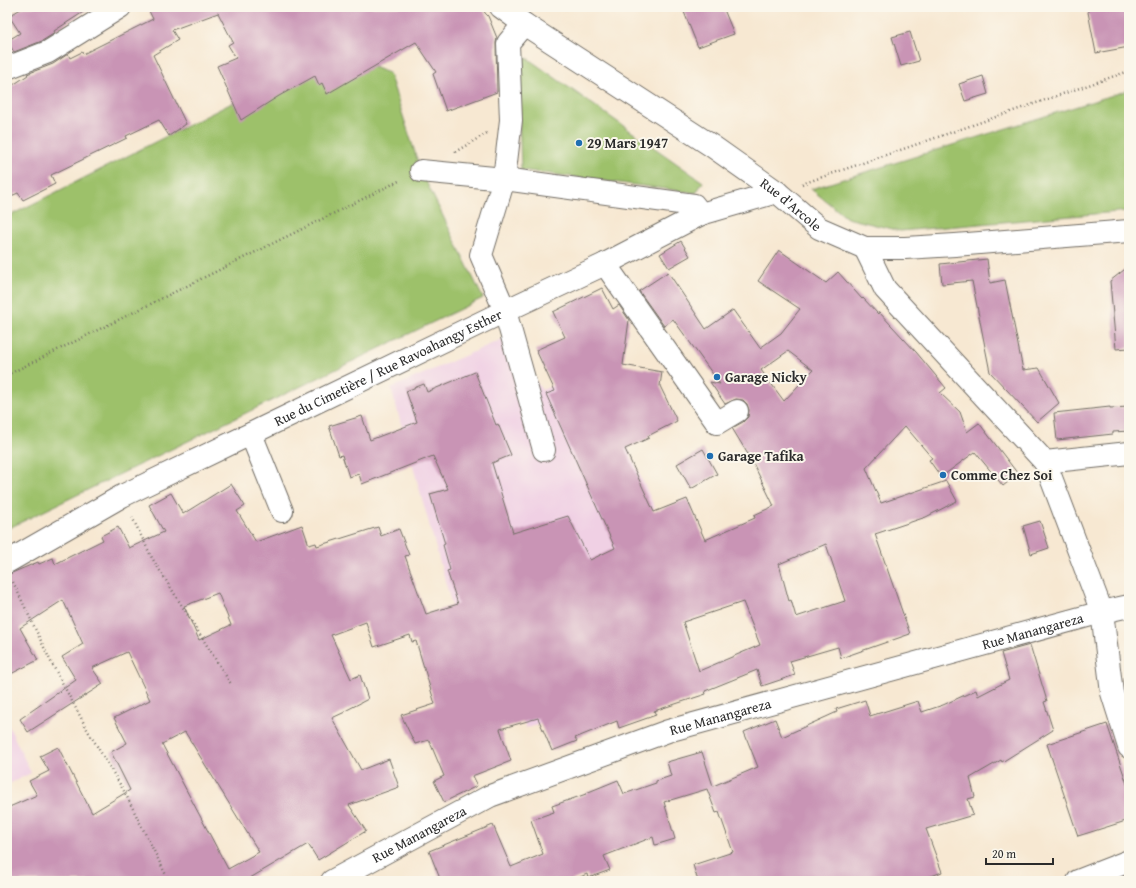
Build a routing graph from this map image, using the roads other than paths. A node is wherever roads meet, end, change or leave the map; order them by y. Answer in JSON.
{"nodes":[{"id":1,"x":120,"y":7,"type":"edge"},
{"id":2,"x":501,"y":7,"type":"edge"},
{"id":3,"x":524,"y":24,"type":"junction"},
{"id":4,"x":7,"y":68,"type":"edge"},
{"id":5,"x":420,"y":171,"type":"road end"},
{"id":6,"x":504,"y":179,"type":"junction"},
{"id":7,"x":777,"y":192,"type":"junction"},
{"id":8,"x":702,"y":214,"type":"junction"},
{"id":9,"x":1129,"y":231,"type":"edge"},
{"id":10,"x":865,"y":248,"type":"junction"},
{"id":11,"x":605,"y":264,"type":"junction"},
{"id":12,"x":505,"y":311,"type":"junction"},
{"id":13,"x":737,"y":411,"type":"dead end"},
{"id":14,"x":251,"y":434,"type":"junction"},
{"id":15,"x":544,"y":450,"type":"dead end"},
{"id":16,"x":1129,"y":453,"type":"edge"},
{"id":17,"x":1045,"y":462,"type":"junction"},
{"id":18,"x":282,"y":511,"type":"dead end"},
{"id":19,"x":9,"y":570,"type":"edge"},
{"id":20,"x":1129,"y":606,"type":"edge"},
{"id":21,"x":1102,"y":612,"type":"junction"},
{"id":22,"x":1129,"y":747,"type":"edge"},
{"id":23,"x":1129,"y":861,"type":"edge"},
{"id":24,"x":332,"y":881,"type":"edge"},
{"id":25,"x":1078,"y":881,"type":"edge"}],
"edges":[{"from":1,"to":4,"type":"street"},
{"from":2,"to":3,"type":"street","name":"Rue d'Arcole"},
{"from":3,"to":6,"type":"street"},
{"from":3,"to":7,"type":"street","name":"Rue d'Arcole"},
{"from":5,"to":6,"type":"street"},
{"from":6,"to":8,"type":"street"},
{"from":6,"to":12,"type":"street"},
{"from":7,"to":8,"type":"street","name":"Rue du Cimetière / Rue Ravoahangy Esther"},
{"from":7,"to":10,"type":"street","name":"Rue d'Arcole"},
{"from":8,"to":11,"type":"street","name":"Rue du Cimetière / Rue Ravoahangy Esther"},
{"from":9,"to":10,"type":"street","name":"Rue d'Arcole"},
{"from":10,"to":17,"type":"street"},
{"from":11,"to":12,"type":"street","name":"Rue du Cimetière / Rue Ravoahangy Esther"},
{"from":11,"to":13,"type":"street"},
{"from":12,"to":14,"type":"street","name":"Rue du Cimetière / Rue Ravoahangy Esther"},
{"from":12,"to":15,"type":"street"},
{"from":14,"to":18,"type":"street"},
{"from":14,"to":19,"type":"street","name":"Rue du Cimetière / Rue Ravoahangy Esther"},
{"from":16,"to":17,"type":"street"},
{"from":17,"to":21,"type":"street"},
{"from":20,"to":21,"type":"street","name":"Rue Manangareza"},
{"from":21,"to":22,"type":"street"},
{"from":21,"to":24,"type":"street","name":"Rue Manangareza"},
{"from":23,"to":25,"type":"street"}]}
